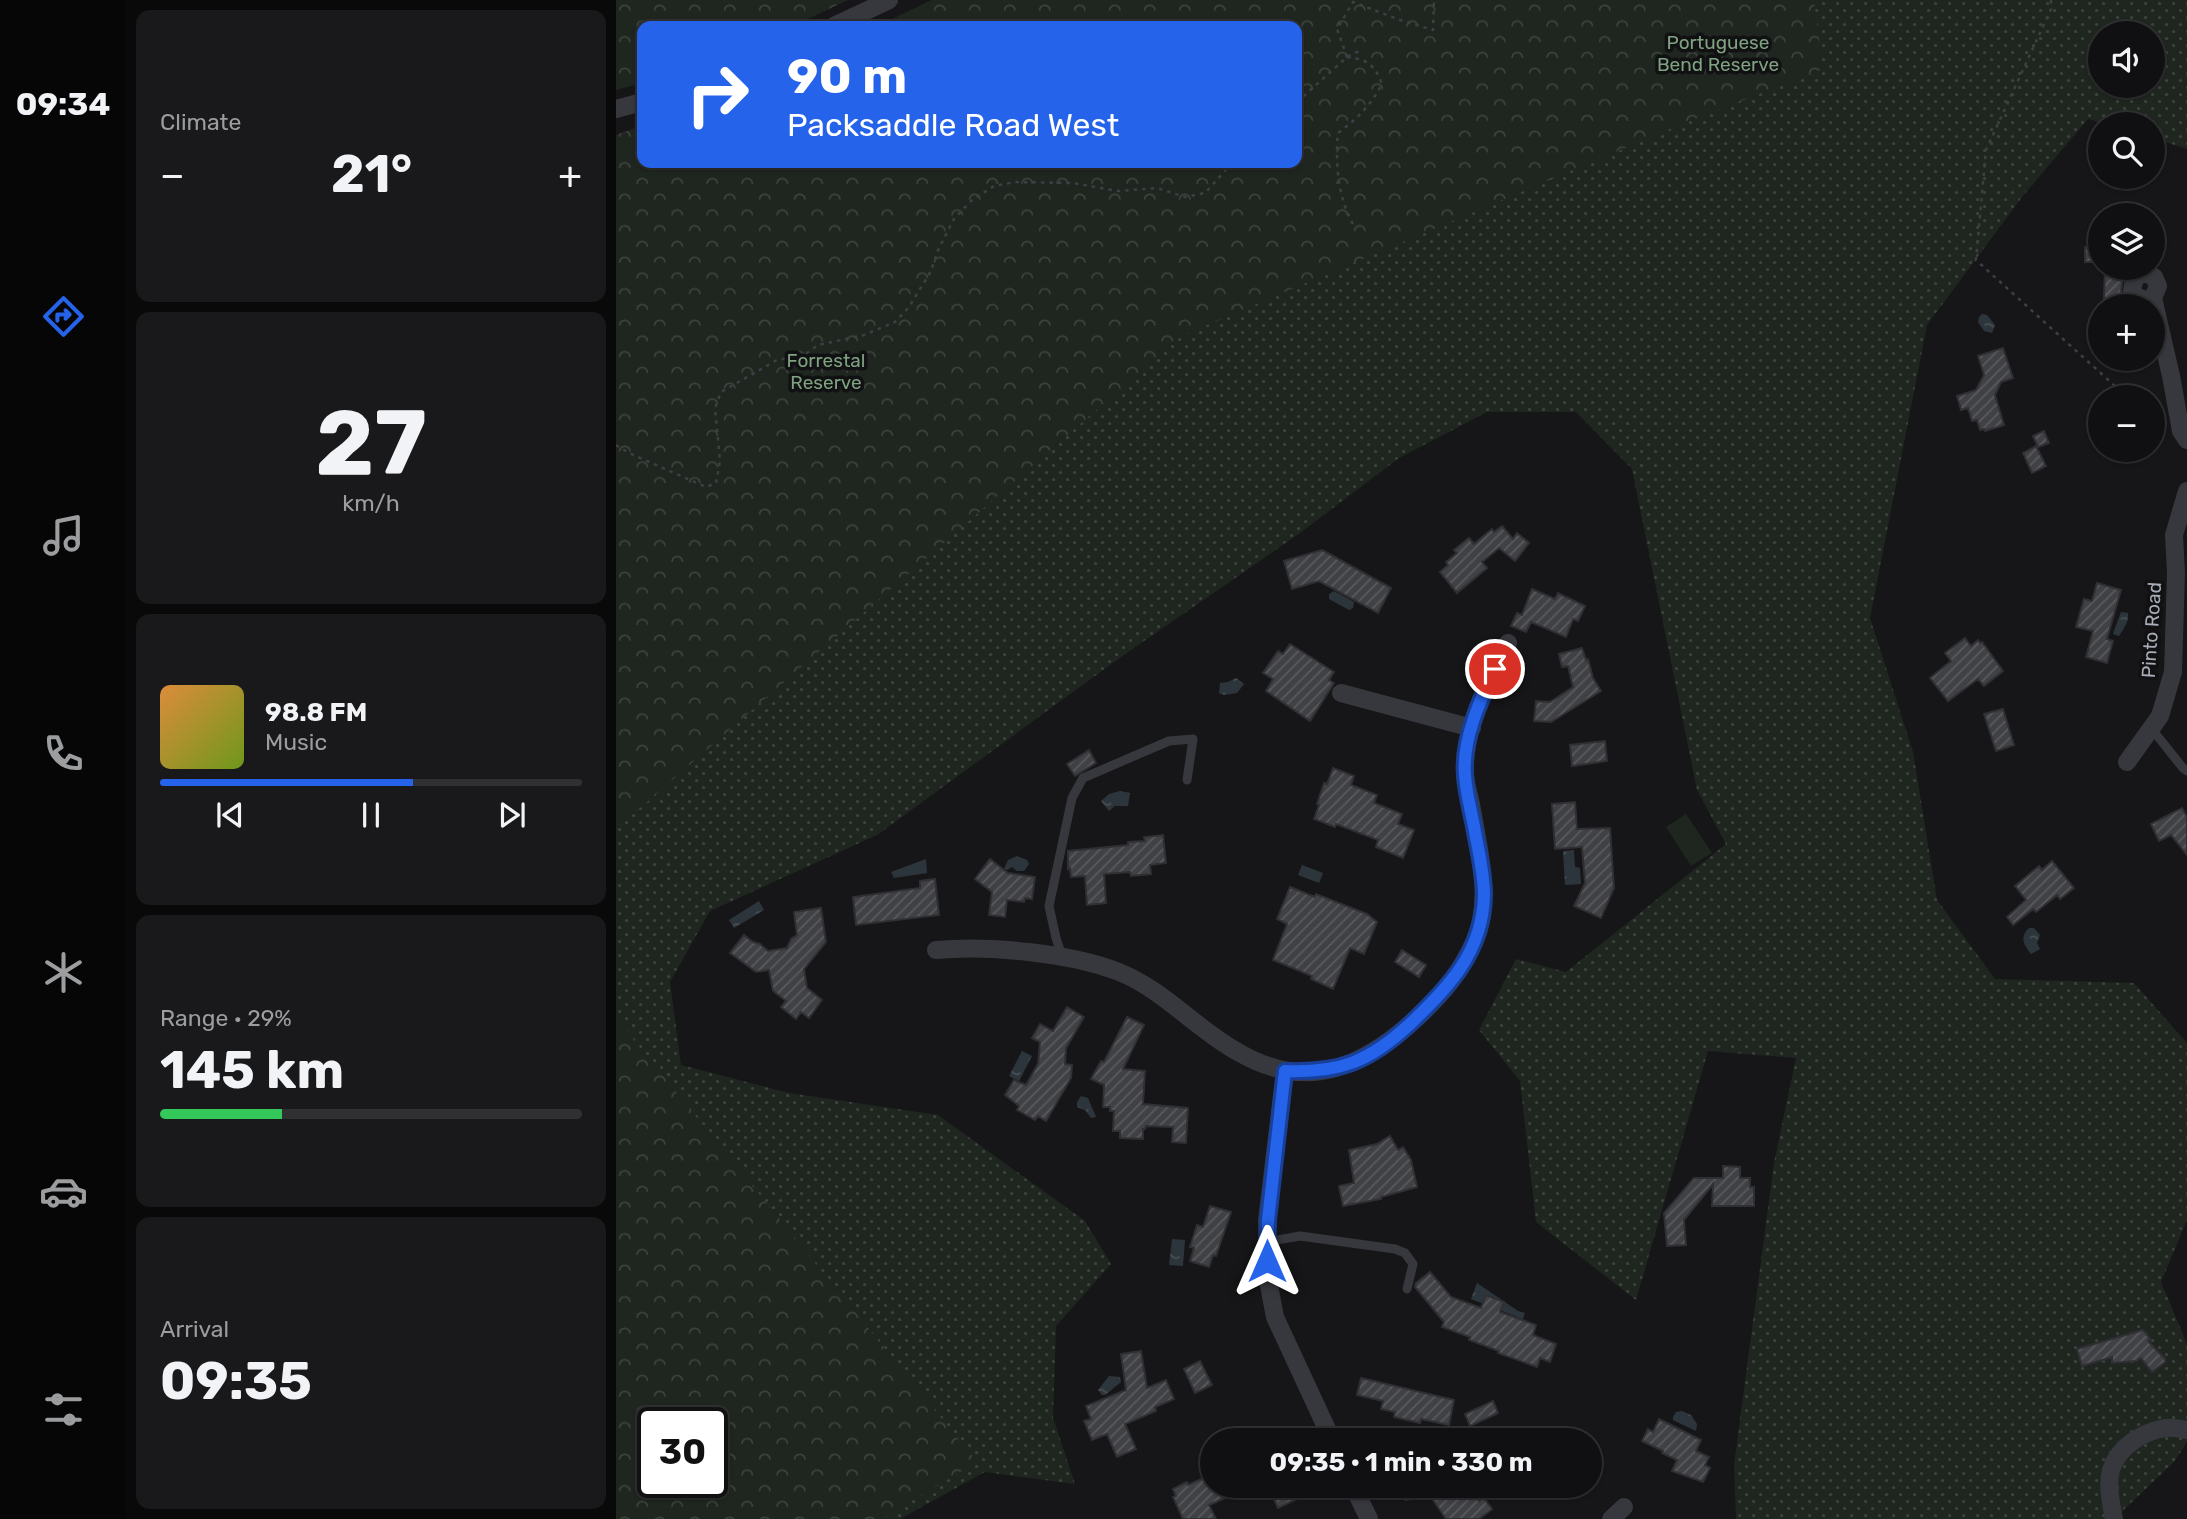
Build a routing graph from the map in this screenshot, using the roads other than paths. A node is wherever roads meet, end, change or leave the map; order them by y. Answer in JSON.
{"nodes":[{"id":1,"x":889,"y":0,"type":"edge"},
{"id":2,"x":845,"y":21,"type":"edge"},
{"id":3,"x":637,"y":103,"type":"edge"},
{"id":4,"x":616,"y":109,"type":"edge"},
{"id":5,"x":2165,"y":350,"type":"edge"},
{"id":6,"x":2187,"y":440,"type":"edge"},
{"id":7,"x":2187,"y":491,"type":"edge"},
{"id":8,"x":1508,"y":643,"type":"dead end"},
{"id":9,"x":1341,"y":693,"type":"dead end"},
{"id":10,"x":1472,"y":728,"type":"junction"},
{"id":11,"x":2151,"y":728,"type":"junction"},
{"id":12,"x":2127,"y":762,"type":"dead end"},
{"id":13,"x":2187,"y":771,"type":"edge"},
{"id":14,"x":1187,"y":780,"type":"dead end"},
{"id":15,"x":936,"y":950,"type":"dead end"},
{"id":16,"x":1063,"y":958,"type":"junction"},
{"id":17,"x":1285,"y":1071,"type":"junction"},
{"id":18,"x":1266,"y":1242,"type":"junction"},
{"id":19,"x":1407,"y":1289,"type":"dead end"},
{"id":20,"x":1326,"y":1428,"type":"edge"},
{"id":21,"x":2187,"y":1430,"type":"edge"},
{"id":22,"x":1358,"y":1498,"type":"edge"},
{"id":23,"x":1368,"y":1519,"type":"edge"},
{"id":24,"x":2114,"y":1519,"type":"edge"}],
"edges":[{"from":1,"to":2,"type":"street"},
{"from":3,"to":4,"type":"street"},
{"from":5,"to":6,"type":"street"},
{"from":7,"to":11,"type":"street","name":"Pinto Road"},
{"from":8,"to":10,"type":"street"},
{"from":9,"to":10,"type":"street"},
{"from":10,"to":17,"type":"street"},
{"from":11,"to":12,"type":"street","name":"Pinto Road"},
{"from":11,"to":13,"type":"lane"},
{"from":14,"to":16,"type":"lane"},
{"from":15,"to":16,"type":"street"},
{"from":16,"to":17,"type":"street"},
{"from":17,"to":18,"type":"street"},
{"from":18,"to":19,"type":"lane"},
{"from":18,"to":20,"type":"street"},
{"from":21,"to":24,"type":"street"},
{"from":22,"to":23,"type":"street"}]}
